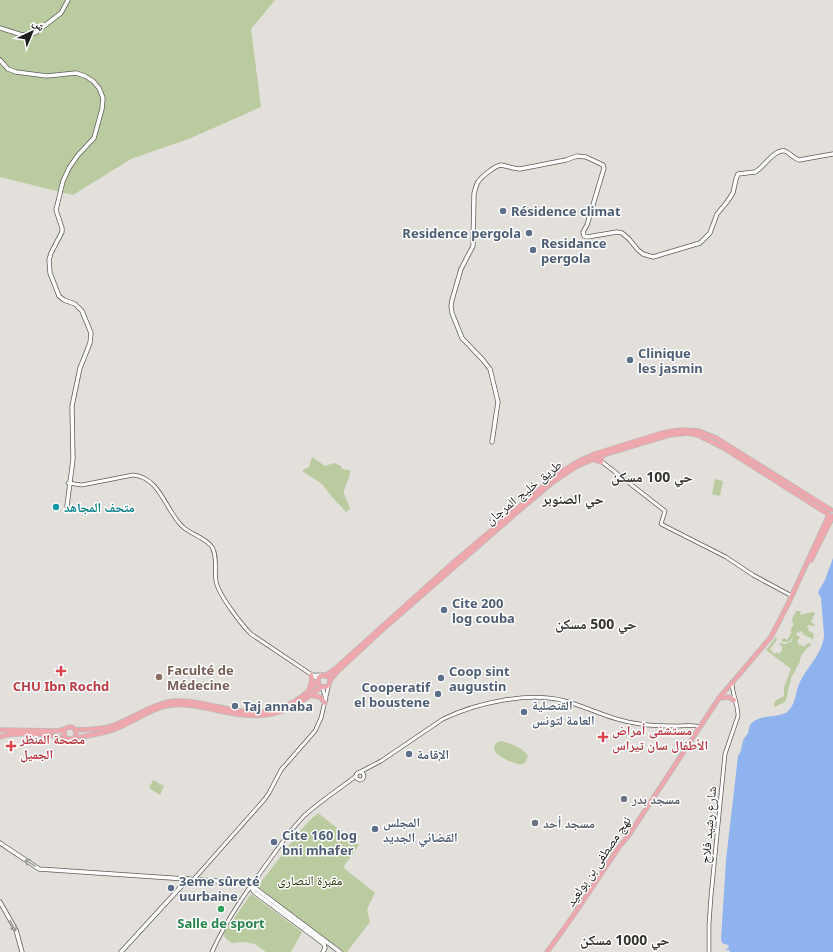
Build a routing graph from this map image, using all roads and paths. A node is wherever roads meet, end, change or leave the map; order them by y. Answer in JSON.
{"nodes":[{"id":1,"x":68,"y":0,"type":"edge"},
{"id":2,"x":0,"y":28,"type":"edge"},
{"id":3,"x":0,"y":60,"type":"edge"},
{"id":4,"x":833,"y":154,"type":"edge"},
{"id":5,"x":492,"y":442,"type":"dead end"},
{"id":6,"x":597,"y":456,"type":"junction"},
{"id":7,"x":601,"y":462,"type":"junction"},
{"id":8,"x":68,"y":484,"type":"joint"},
{"id":9,"x":823,"y":508,"type":"junction"},
{"id":10,"x":831,"y":511,"type":"edge"},
{"id":11,"x":826,"y":521,"type":"junction"},
{"id":12,"x":792,"y":596,"type":"junction"},
{"id":13,"x":311,"y":674,"type":"junction"},
{"id":14,"x":324,"y":675,"type":"junction"},
{"id":15,"x":318,"y":680,"type":"junction"},
{"id":16,"x":329,"y":682,"type":"junction"},
{"id":17,"x":731,"y":683,"type":"junction"},
{"id":18,"x":322,"y":687,"type":"junction"},
{"id":19,"x":306,"y":693,"type":"junction"},
{"id":20,"x":311,"y":695,"type":"junction"},
{"id":21,"x":719,"y":698,"type":"junction"},
{"id":22,"x":325,"y":701,"type":"junction"},
{"id":23,"x":735,"y":701,"type":"junction"},
{"id":24,"x":700,"y":727,"type":"junction"},
{"id":25,"x":65,"y":729,"type":"junction"},
{"id":26,"x":0,"y":730,"type":"edge"},
{"id":27,"x":75,"y":730,"type":"junction"},
{"id":28,"x":0,"y":737,"type":"edge"},
{"id":29,"x":67,"y":739,"type":"junction"},
{"id":30,"x":73,"y":739,"type":"junction"},
{"id":31,"x":371,"y":767,"type":"junction"},
{"id":32,"x":360,"y":772,"type":"junction"},
{"id":33,"x":356,"y":776,"type":"junction"},
{"id":34,"x":364,"y":776,"type":"junction"},
{"id":35,"x":359,"y":780,"type":"junction"},
{"id":36,"x":349,"y":782,"type":"junction"},
{"id":37,"x":0,"y":843,"type":"edge"},
{"id":38,"x":188,"y":879,"type":"junction"},
{"id":39,"x":194,"y":879,"type":"junction"},
{"id":40,"x":251,"y":886,"type":"junction"},
{"id":41,"x":0,"y":902,"type":"edge"},
{"id":42,"x":279,"y":908,"type":"junction"},
{"id":43,"x":22,"y":952,"type":"edge"},
{"id":44,"x":122,"y":952,"type":"edge"},
{"id":45,"x":212,"y":952,"type":"edge"},
{"id":46,"x":323,"y":952,"type":"edge"},
{"id":47,"x":340,"y":952,"type":"edge"},
{"id":48,"x":547,"y":952,"type":"edge"},
{"id":49,"x":709,"y":952,"type":"edge"}],
"edges":[{"from":1,"to":2,"type":"main road"},
{"from":3,"to":8,"type":"main road"},
{"from":4,"to":5,"type":"main road"},
{"from":6,"to":7,"type":"main road"},
{"from":6,"to":7,"type":"main road"},
{"from":6,"to":9,"type":"main road","name":"طريق خليج المرجان"},
{"from":6,"to":14,"type":"main road","name":"طريق خليج المرجان"},
{"from":6,"to":16,"type":"main road","name":"طريق خليج المرجان"},
{"from":7,"to":12,"type":"street"},
{"from":8,"to":13,"type":"street"},
{"from":9,"to":10,"type":"main road","name":"طريق خليج المرجان"},
{"from":9,"to":11,"type":"main road"},
{"from":10,"to":11,"type":"main road"},
{"from":10,"to":12,"type":"main road"},
{"from":11,"to":12,"type":"main road"},
{"from":12,"to":17,"type":"main road","name":"نهج مصطفى بن بولعيد"},
{"from":13,"to":14,"type":"street"},
{"from":13,"to":15,"type":"street"},
{"from":13,"to":19,"type":"main road"},
{"from":14,"to":15,"type":"main road","name":"طريق خليج المرجان"},
{"from":14,"to":16,"type":"main road"},
{"from":15,"to":18,"type":"main road"},
{"from":15,"to":19,"type":"main road","name":"طريق خليج المرجان"},
{"from":16,"to":18,"type":"main road"},
{"from":16,"to":22,"type":"street"},
{"from":17,"to":21,"type":"main road","name":"نهج مصطفى بن بولعيد"},
{"from":17,"to":23,"type":"street","name":"شارع رشيد فلاح"},
{"from":18,"to":20,"type":"main road"},
{"from":18,"to":22,"type":"street"},
{"from":19,"to":27,"type":"main road","name":"طريق خليج المرجان"},
{"from":20,"to":22,"type":"main road"},
{"from":20,"to":30,"type":"main road"},
{"from":21,"to":23,"type":"main road"},
{"from":21,"to":24,"type":"main road","name":"نهج مصطفى بن بولعيد"},
{"from":22,"to":39,"type":"street"},
{"from":23,"to":49,"type":"street","name":"شارع رشيد فلاح"},
{"from":24,"to":31,"type":"street"},
{"from":24,"to":48,"type":"main road","name":"نهج مصطفى بن بولعيد"},
{"from":25,"to":26,"type":"main road"},
{"from":25,"to":27,"type":"main road"},
{"from":25,"to":29,"type":"main road"},
{"from":27,"to":30,"type":"main road"},
{"from":28,"to":29,"type":"main road"},
{"from":29,"to":30,"type":"main road"},
{"from":31,"to":32,"type":"street"},
{"from":31,"to":34,"type":"street"},
{"from":32,"to":33,"type":"street"},
{"from":32,"to":34,"type":"street"},
{"from":33,"to":35,"type":"street"},
{"from":33,"to":36,"type":"street"},
{"from":34,"to":35,"type":"street"},
{"from":35,"to":36,"type":"street"},
{"from":36,"to":40,"type":"street"},
{"from":38,"to":37,"type":"main road","one_way":true},
{"from":38,"to":39,"type":"main road"},
{"from":38,"to":44,"type":"main road"},
{"from":39,"to":40,"type":"main road"},
{"from":40,"to":42,"type":"main road"},
{"from":40,"to":45,"type":"street"},
{"from":41,"to":43,"type":"main road","one_way":true},
{"from":42,"to":46,"type":"main road"},
{"from":42,"to":47,"type":"main road"}]}
